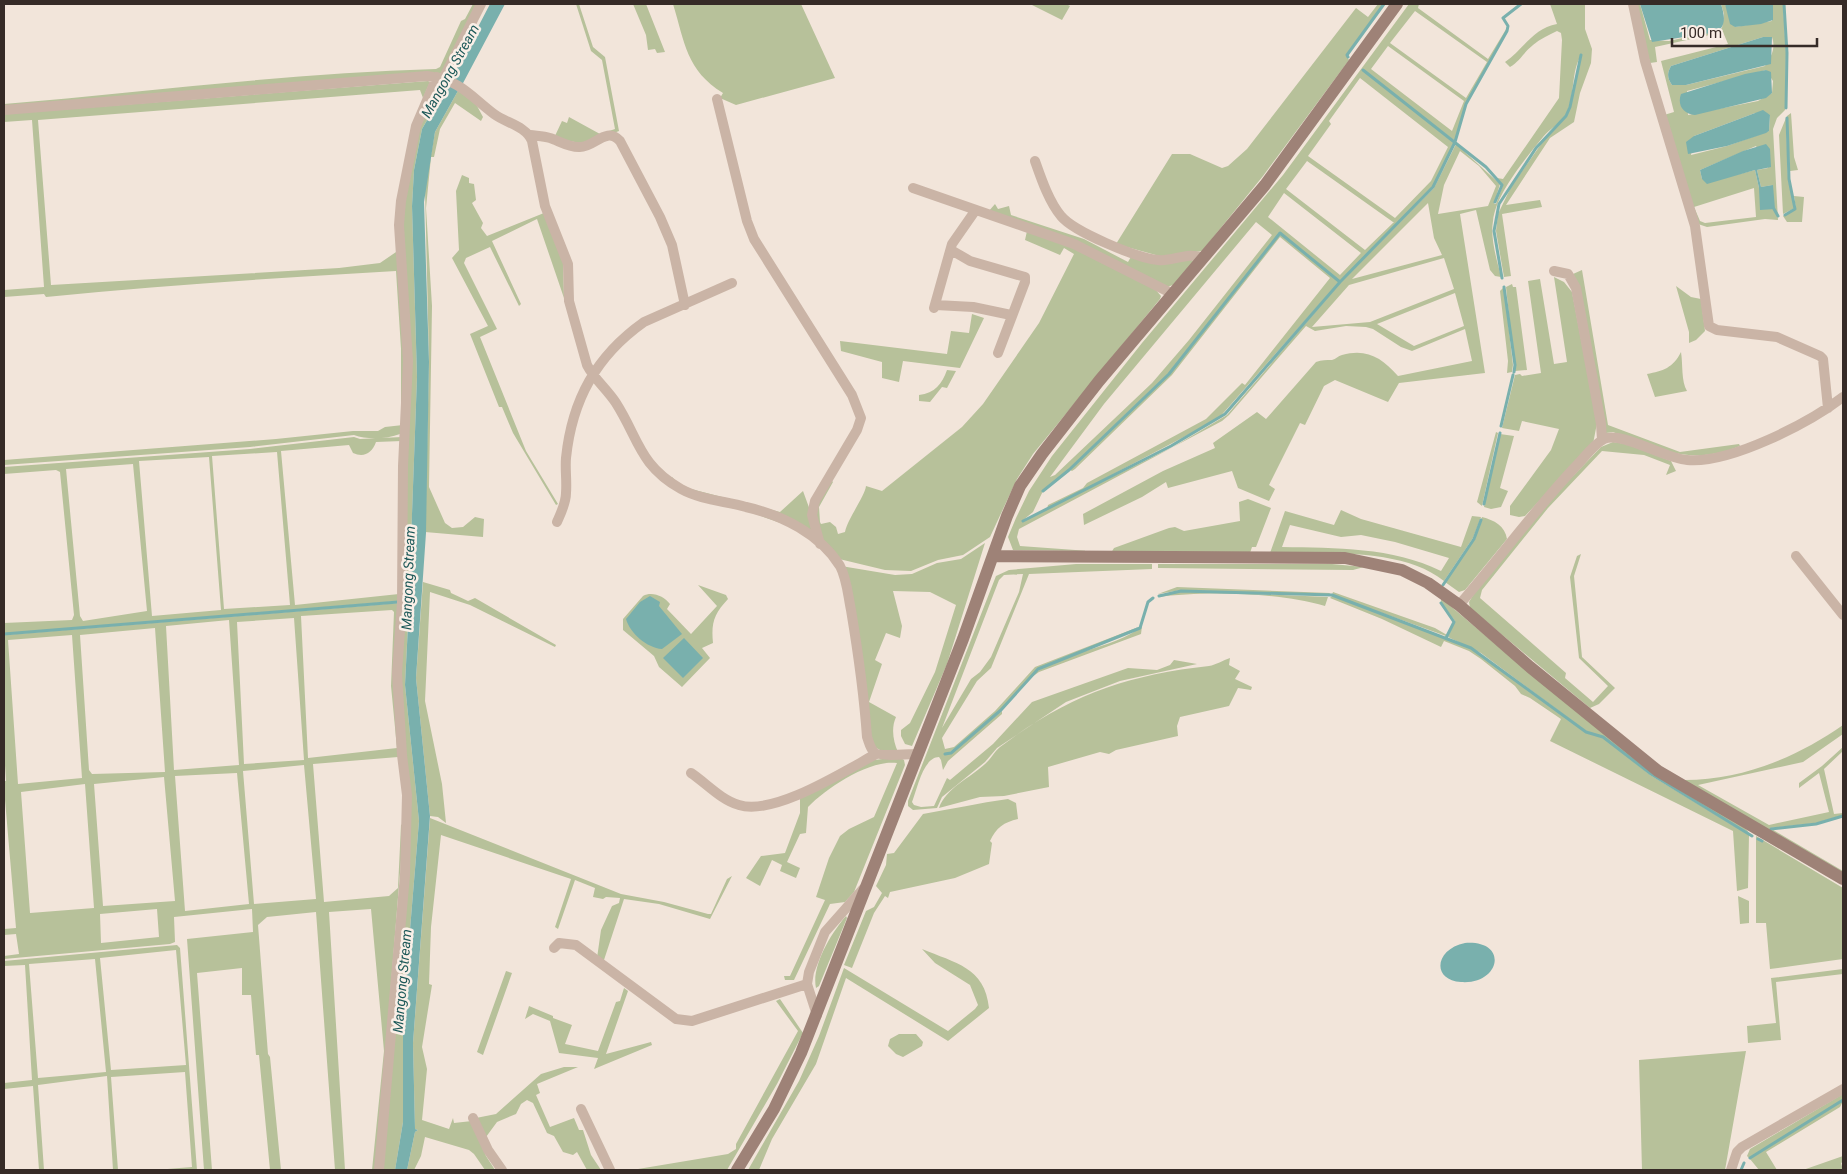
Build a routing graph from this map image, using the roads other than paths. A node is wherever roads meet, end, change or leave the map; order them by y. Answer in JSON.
{"nodes":[{"id":1,"x":481,"y":4,"type":"edge"},
{"id":2,"x":1398,"y":4,"type":"edge"},
{"id":3,"x":1633,"y":4,"type":"edge"},
{"id":4,"x":443,"y":79,"type":"junction"},
{"id":5,"x":717,"y":99,"type":"dead end"},
{"id":6,"x":4,"y":110,"type":"edge"},
{"id":7,"x":530,"y":135,"type":"junction"},
{"id":8,"x":1035,"y":161,"type":"dead end"},
{"id":9,"x":913,"y":188,"type":"dead end"},
{"id":10,"x":975,"y":211,"type":"junction"},
{"id":11,"x":951,"y":250,"type":"junction"},
{"id":12,"x":1203,"y":258,"type":"junction"},
{"id":13,"x":1554,"y":271,"type":"dead end"},
{"id":14,"x":732,"y":283,"type":"dead end"},
{"id":15,"x":1173,"y":294,"type":"junction"},
{"id":16,"x":685,"y":305,"type":"junction"},
{"id":17,"x":1011,"y":315,"type":"junction"},
{"id":18,"x":998,"y":353,"type":"dead end"},
{"id":19,"x":592,"y":374,"type":"junction"},
{"id":20,"x":1843,"y":397,"type":"edge"},
{"id":21,"x":1828,"y":408,"type":"junction"},
{"id":22,"x":1602,"y":440,"type":"junction"},
{"id":23,"x":557,"y":522,"type":"dead end"},
{"id":24,"x":820,"y":544,"type":"junction"},
{"id":25,"x":994,"y":556,"type":"junction"},
{"id":26,"x":1796,"y":556,"type":"dead end"},
{"id":27,"x":1460,"y":604,"type":"junction"},
{"id":28,"x":1843,"y":615,"type":"edge"},
{"id":29,"x":876,"y":754,"type":"junction"},
{"id":30,"x":918,"y":754,"type":"junction"},
{"id":31,"x":691,"y":773,"type":"dead end"},
{"id":32,"x":1843,"y":879,"type":"edge"},
{"id":33,"x":868,"y":885,"type":"junction"},
{"id":34,"x":554,"y":948,"type":"dead end"},
{"id":35,"x":807,"y":984,"type":"junction"},
{"id":36,"x":817,"y":1015,"type":"junction"},
{"id":37,"x":1843,"y":1089,"type":"edge"},
{"id":38,"x":581,"y":1109,"type":"dead end"},
{"id":39,"x":473,"y":1118,"type":"dead end"},
{"id":40,"x":379,"y":1170,"type":"edge"},
{"id":41,"x":502,"y":1170,"type":"edge"},
{"id":42,"x":610,"y":1170,"type":"edge"},
{"id":43,"x":737,"y":1170,"type":"edge"},
{"id":44,"x":1731,"y":1170,"type":"edge"}],
"edges":[{"from":1,"to":4,"type":"street"},
{"from":2,"to":12,"type":"main road"},
{"from":3,"to":21,"type":"street"},
{"from":4,"to":6,"type":"street"},
{"from":4,"to":7,"type":"street"},
{"from":4,"to":40,"type":"street"},
{"from":5,"to":24,"type":"street"},
{"from":7,"to":16,"type":"street"},
{"from":7,"to":19,"type":"street"},
{"from":8,"to":12,"type":"street"},
{"from":9,"to":10,"type":"street"},
{"from":10,"to":11,"type":"street"},
{"from":10,"to":15,"type":"street"},
{"from":11,"to":17,"type":"street"},
{"from":11,"to":17,"type":"street"},
{"from":12,"to":15,"type":"main road"},
{"from":13,"to":22,"type":"street"},
{"from":14,"to":16,"type":"street"},
{"from":15,"to":25,"type":"main road"},
{"from":16,"to":19,"type":"street"},
{"from":17,"to":18,"type":"street"},
{"from":19,"to":23,"type":"street"},
{"from":19,"to":24,"type":"street"},
{"from":20,"to":21,"type":"street"},
{"from":21,"to":22,"type":"street"},
{"from":22,"to":27,"type":"street"},
{"from":24,"to":29,"type":"street"},
{"from":25,"to":27,"type":"main road"},
{"from":25,"to":30,"type":"main road"},
{"from":26,"to":28,"type":"street"},
{"from":27,"to":32,"type":"main road"},
{"from":29,"to":30,"type":"street"},
{"from":29,"to":31,"type":"street"},
{"from":30,"to":33,"type":"main road"},
{"from":33,"to":35,"type":"street"},
{"from":33,"to":36,"type":"main road"},
{"from":34,"to":35,"type":"street"},
{"from":35,"to":36,"type":"street"},
{"from":36,"to":43,"type":"main road"},
{"from":37,"to":44,"type":"street"},
{"from":38,"to":42,"type":"street"},
{"from":39,"to":41,"type":"street"}]}
